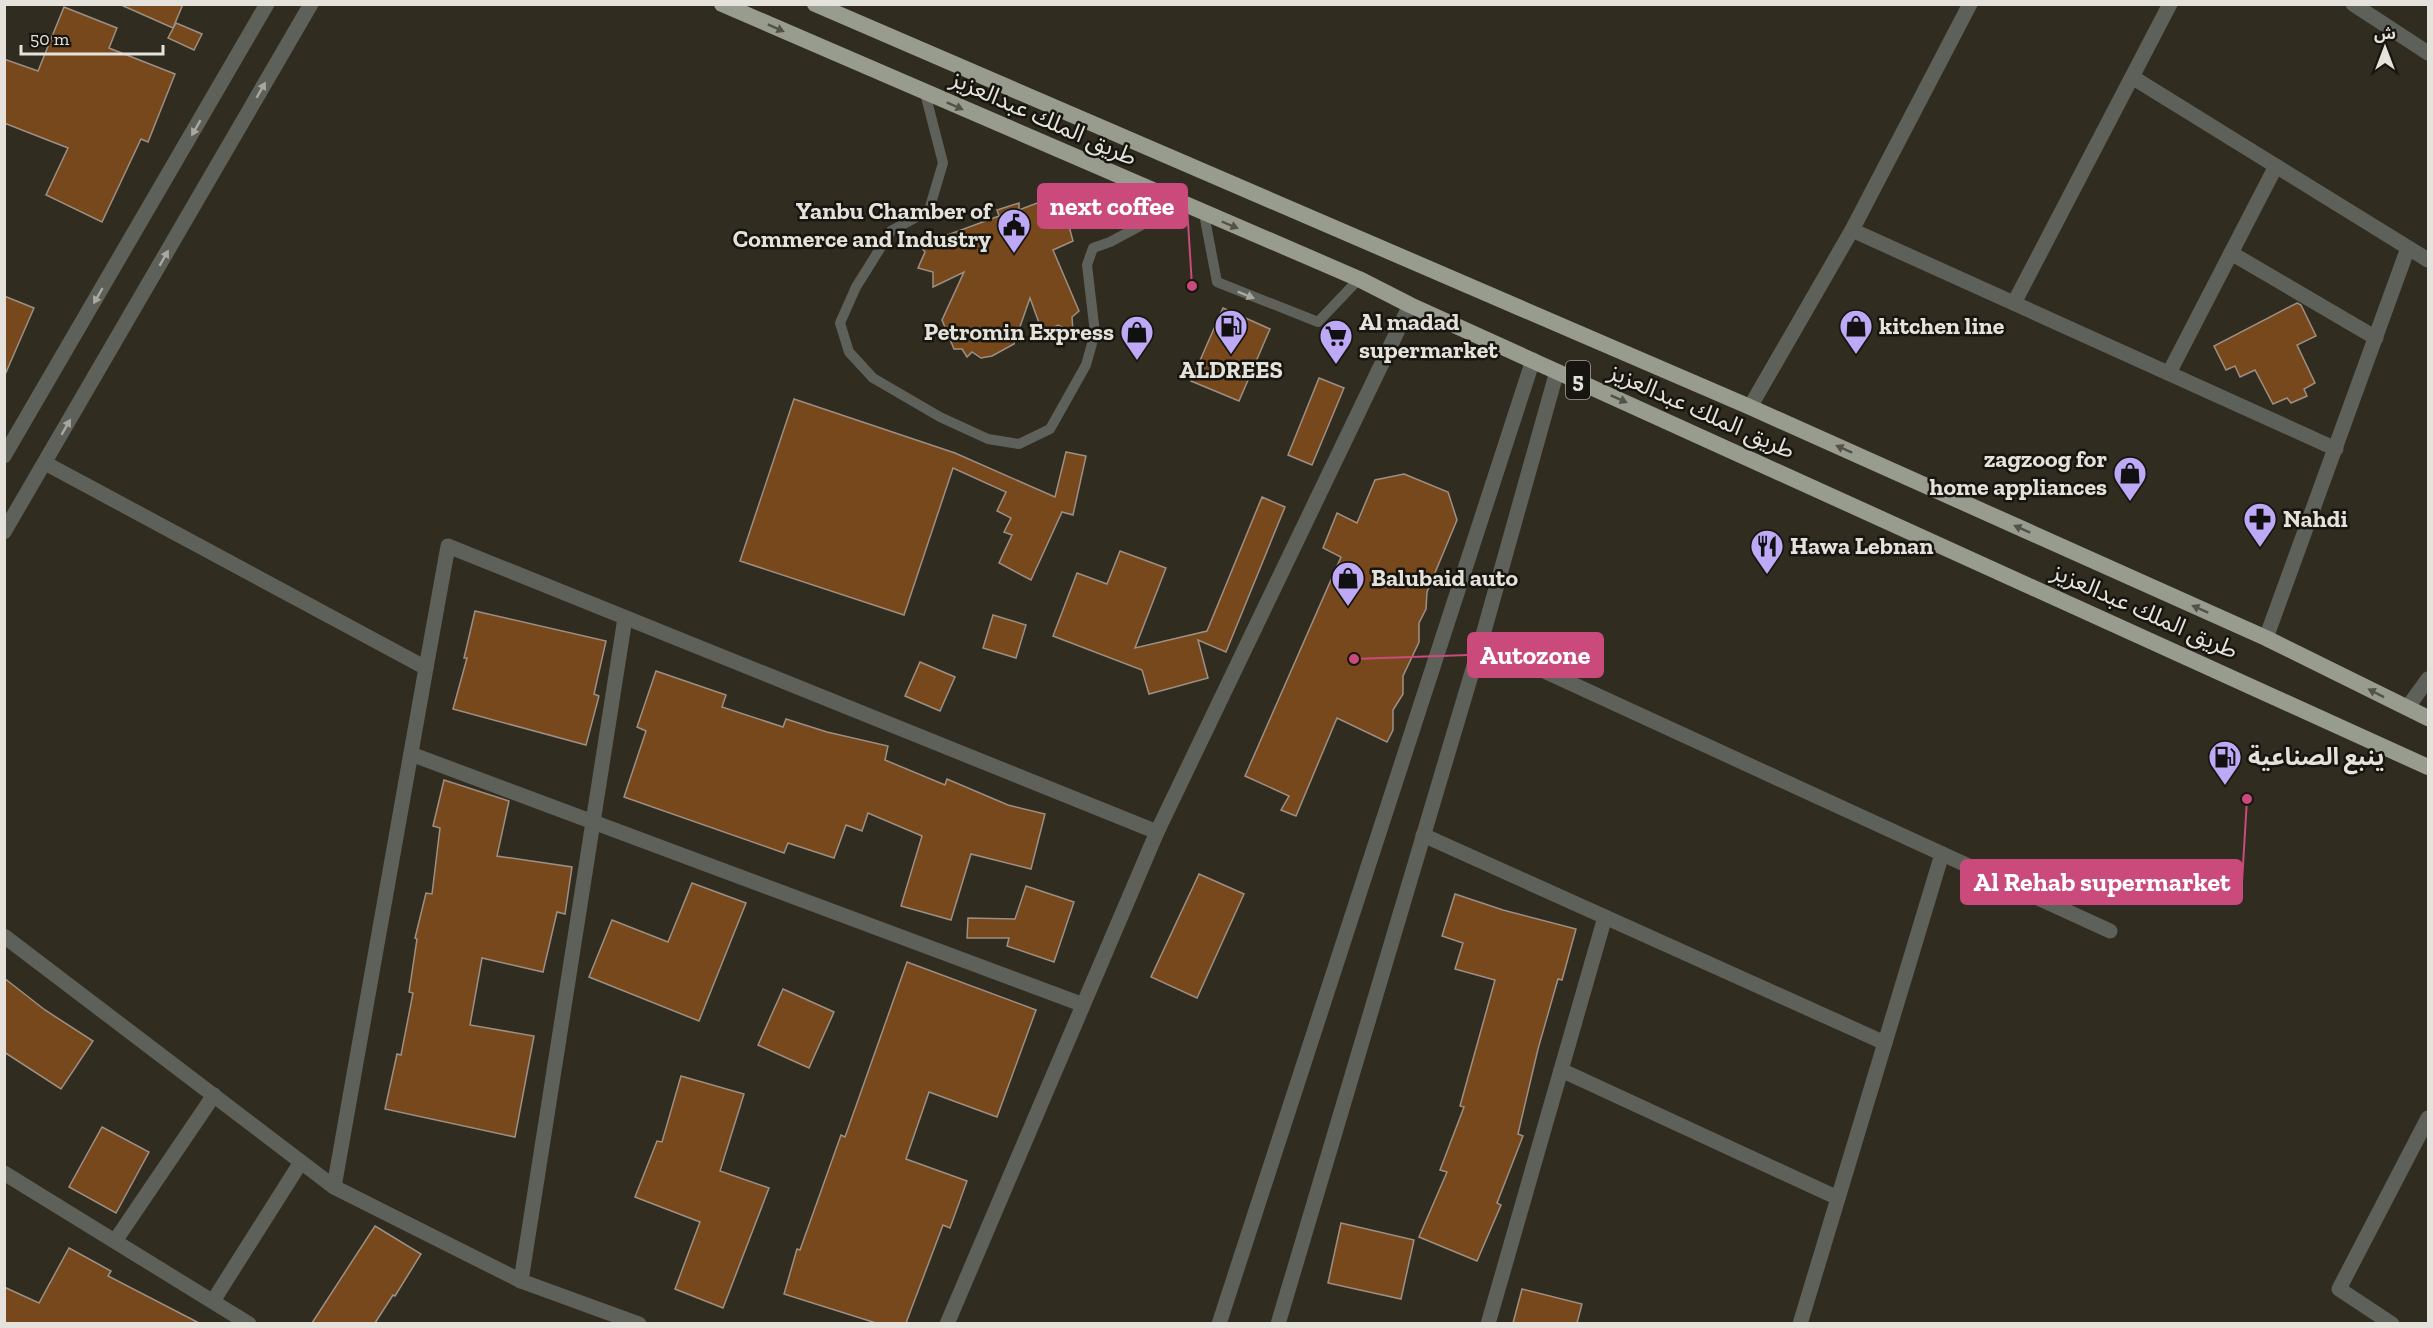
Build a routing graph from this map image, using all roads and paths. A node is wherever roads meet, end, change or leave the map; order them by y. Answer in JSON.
{"nodes":[{"id":1,"x":267,"y":4,"type":"edge"},
{"id":2,"x":311,"y":4,"type":"edge"},
{"id":3,"x":722,"y":4,"type":"edge"},
{"id":4,"x":815,"y":4,"type":"edge"},
{"id":5,"x":1970,"y":4,"type":"edge"},
{"id":6,"x":2170,"y":4,"type":"edge"},
{"id":7,"x":2353,"y":4,"type":"edge"},
{"id":8,"x":2428,"y":54,"type":"edge"},
{"id":9,"x":2132,"y":77,"type":"junction"},
{"id":10,"x":925,"y":93,"type":"junction"},
{"id":11,"x":2276,"y":166,"type":"junction"},
{"id":12,"x":1181,"y":204,"type":"junction"},
{"id":13,"x":1204,"y":214,"type":"junction"},
{"id":14,"x":1852,"y":231,"type":"junction"},
{"id":15,"x":2408,"y":248,"type":"junction"},
{"id":16,"x":2231,"y":253,"type":"junction"},
{"id":17,"x":2428,"y":260,"type":"edge"},
{"id":18,"x":1359,"y":279,"type":"junction"},
{"id":19,"x":2014,"y":303,"type":"junction"},
{"id":20,"x":1410,"y":305,"type":"junction"},
{"id":21,"x":2376,"y":338,"type":"junction"},
{"id":22,"x":1533,"y":360,"type":"junction"},
{"id":23,"x":1557,"y":371,"type":"junction"},
{"id":24,"x":2169,"y":373,"type":"junction"},
{"id":25,"x":1750,"y":407,"type":"junction"},
{"id":26,"x":2336,"y":449,"type":"junction"},
{"id":27,"x":4,"y":456,"type":"edge"},
{"id":28,"x":45,"y":463,"type":"junction"},
{"id":29,"x":4,"y":532,"type":"edge"},
{"id":30,"x":625,"y":618,"type":"junction"},
{"id":31,"x":2266,"y":638,"type":"junction"},
{"id":32,"x":1481,"y":642,"type":"junction"},
{"id":33,"x":426,"y":668,"type":"junction"},
{"id":34,"x":2428,"y":679,"type":"edge"},
{"id":35,"x":2407,"y":708,"type":"junction"},
{"id":36,"x":2428,"y":718,"type":"edge"},
{"id":37,"x":411,"y":754,"type":"junction"},
{"id":38,"x":2428,"y":766,"type":"edge"},
{"id":39,"x":593,"y":823,"type":"junction"},
{"id":40,"x":1157,"y":832,"type":"junction"},
{"id":41,"x":1424,"y":835,"type":"junction"},
{"id":42,"x":1942,"y":854,"type":"junction"},
{"id":43,"x":1605,"y":917,"type":"junction"},
{"id":44,"x":2110,"y":931,"type":"dead end"},
{"id":45,"x":4,"y":936,"type":"edge"},
{"id":46,"x":1082,"y":1004,"type":"junction"},
{"id":47,"x":1885,"y":1043,"type":"junction"},
{"id":48,"x":1561,"y":1070,"type":"junction"},
{"id":49,"x":214,"y":1095,"type":"junction"},
{"id":50,"x":2428,"y":1118,"type":"edge"},
{"id":51,"x":301,"y":1162,"type":"junction"},
{"id":52,"x":4,"y":1173,"type":"edge"},
{"id":53,"x":334,"y":1187,"type":"junction"},
{"id":54,"x":1838,"y":1198,"type":"junction"},
{"id":55,"x":116,"y":1241,"type":"junction"},
{"id":56,"x":521,"y":1281,"type":"junction"},
{"id":57,"x":213,"y":1301,"type":"junction"},
{"id":58,"x":249,"y":1323,"type":"edge"},
{"id":59,"x":639,"y":1323,"type":"edge"},
{"id":60,"x":948,"y":1323,"type":"edge"},
{"id":61,"x":1219,"y":1323,"type":"edge"},
{"id":62,"x":1278,"y":1323,"type":"edge"},
{"id":63,"x":1488,"y":1323,"type":"edge"},
{"id":64,"x":1800,"y":1323,"type":"edge"},
{"id":65,"x":2392,"y":1323,"type":"edge"}],
"edges":[{"from":1,"to":27,"type":"street","one_way":true},
{"from":28,"to":2,"type":"street","one_way":true},
{"from":3,"to":10,"type":"highway","name":"طريق الملك عبدالعزيز","number":"5","one_way":true},
{"from":4,"to":25,"type":"highway","name":"طريق الملك عبدالعزيز","number":"5"},
{"from":5,"to":14,"type":"street"},
{"from":6,"to":9,"type":"street"},
{"from":7,"to":8,"type":"street"},
{"from":9,"to":11,"type":"street"},
{"from":9,"to":19,"type":"street"},
{"from":10,"to":12,"type":"highway","name":"طريق الملك عبدالعزيز","number":"5","one_way":true},
{"from":10,"to":12,"type":"lane"},
{"from":11,"to":15,"type":"street"},
{"from":11,"to":16,"type":"street"},
{"from":12,"to":13,"type":"highway","name":"طريق الملك عبدالعزيز","number":"5"},
{"from":13,"to":18,"type":"highway","name":"طريق الملك عبدالعزيز","number":"5","one_way":true},
{"from":13,"to":18,"type":"lane","one_way":true},
{"from":14,"to":19,"type":"street"},
{"from":14,"to":25,"type":"street"},
{"from":15,"to":17,"type":"street"},
{"from":15,"to":21,"type":"street"},
{"from":16,"to":21,"type":"street"},
{"from":16,"to":24,"type":"street"},
{"from":18,"to":20,"type":"highway","name":"طريق الملك عبدالعزيز","number":"5"},
{"from":19,"to":24,"type":"street"},
{"from":20,"to":22,"type":"highway","name":"طريق الملك عبدالعزيز","number":"5"},
{"from":20,"to":40,"type":"street"},
{"from":21,"to":26,"type":"street"},
{"from":22,"to":23,"type":"highway","name":"طريق الملك عبدالعزيز","number":"5"},
{"from":22,"to":61,"type":"street"},
{"from":23,"to":32,"type":"street"},
{"from":23,"to":38,"type":"highway","name":"طريق الملك عبدالعزيز","number":"5","one_way":true},
{"from":24,"to":26,"type":"street"},
{"from":31,"to":25,"type":"highway","name":"طريق الملك عبدالعزيز","number":"5","one_way":true},
{"from":26,"to":31,"type":"street"},
{"from":28,"to":29,"type":"street"},
{"from":28,"to":33,"type":"street"},
{"from":30,"to":33,"type":"street"},
{"from":30,"to":39,"type":"street"},
{"from":30,"to":40,"type":"street"},
{"from":35,"to":31,"type":"highway","name":"طريق الملك عبدالعزيز","number":"5","one_way":true},
{"from":32,"to":41,"type":"street"},
{"from":32,"to":42,"type":"street"},
{"from":33,"to":37,"type":"street"},
{"from":34,"to":35,"type":"street"},
{"from":35,"to":36,"type":"highway","name":"طريق الملك عبدالعزيز","number":"5"},
{"from":37,"to":39,"type":"street"},
{"from":37,"to":53,"type":"street"},
{"from":39,"to":46,"type":"street"},
{"from":39,"to":56,"type":"street"},
{"from":40,"to":46,"type":"street"},
{"from":41,"to":43,"type":"street"},
{"from":41,"to":62,"type":"street"},
{"from":42,"to":44,"type":"street"},
{"from":42,"to":47,"type":"street"},
{"from":43,"to":47,"type":"street"},
{"from":43,"to":48,"type":"street"},
{"from":45,"to":49,"type":"street"},
{"from":46,"to":60,"type":"street"},
{"from":47,"to":54,"type":"street"},
{"from":48,"to":54,"type":"street"},
{"from":48,"to":63,"type":"street"},
{"from":49,"to":51,"type":"street"},
{"from":49,"to":55,"type":"street"},
{"from":50,"to":65,"type":"street"},
{"from":51,"to":53,"type":"street"},
{"from":51,"to":57,"type":"street"},
{"from":52,"to":55,"type":"street"},
{"from":53,"to":56,"type":"street"},
{"from":54,"to":64,"type":"street"},
{"from":55,"to":57,"type":"street"},
{"from":56,"to":59,"type":"street"},
{"from":57,"to":58,"type":"street"}]}
